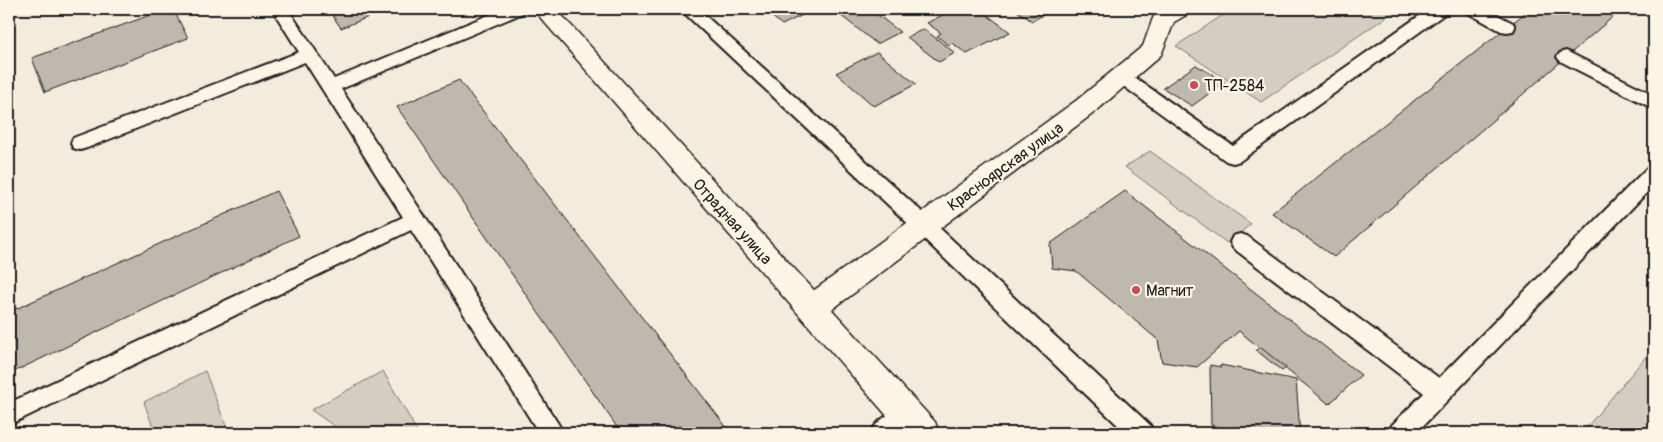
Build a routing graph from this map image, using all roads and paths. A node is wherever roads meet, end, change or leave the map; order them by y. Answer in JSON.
{"nodes":[{"id":1,"x":280,"y":9,"type":"edge"},
{"id":2,"x":517,"y":9,"type":"edge"},
{"id":3,"x":544,"y":9,"type":"edge"},
{"id":4,"x":688,"y":9,"type":"edge"},
{"id":5,"x":1440,"y":9,"type":"edge"},
{"id":6,"x":1474,"y":9,"type":"edge"},
{"id":7,"x":1165,"y":12,"type":"edge"},
{"id":8,"x":1507,"y":26,"type":"dead end"},
{"id":9,"x":309,"y":54,"type":"junction"},
{"id":10,"x":1566,"y":57,"type":"dead end"},
{"id":11,"x":1121,"y":76,"type":"junction"},
{"id":12,"x":330,"y":87,"type":"junction"},
{"id":13,"x":1654,"y":103,"type":"edge"},
{"id":14,"x":80,"y":143,"type":"dead end"},
{"id":15,"x":1654,"y":173,"type":"edge"},
{"id":16,"x":416,"y":218,"type":"junction"},
{"id":17,"x":924,"y":226,"type":"junction"},
{"id":18,"x":1240,"y":242,"type":"dead end"},
{"id":19,"x":812,"y":308,"type":"junction"},
{"id":20,"x":1440,"y":392,"type":"junction"},
{"id":21,"x":9,"y":414,"type":"edge"},
{"id":22,"x":915,"y":425,"type":"edge"},
{"id":23,"x":552,"y":433,"type":"edge"},
{"id":24,"x":883,"y":433,"type":"edge"},
{"id":25,"x":1142,"y":433,"type":"edge"},
{"id":26,"x":1400,"y":433,"type":"edge"}],
"edges":[{"from":1,"to":9,"type":"lane"},
{"from":2,"to":12,"type":"lane"},
{"from":3,"to":19,"type":"street","name":"Отрадная улица"},
{"from":4,"to":17,"type":"lane"},
{"from":5,"to":11,"type":"lane"},
{"from":6,"to":8,"type":"lane"},
{"from":7,"to":11,"type":"street","name":"Красноярская улица"},
{"from":9,"to":12,"type":"lane"},
{"from":9,"to":14,"type":"lane"},
{"from":10,"to":13,"type":"lane"},
{"from":11,"to":17,"type":"street","name":"Красноярская улица"},
{"from":12,"to":16,"type":"lane"},
{"from":15,"to":20,"type":"lane"},
{"from":16,"to":21,"type":"lane"},
{"from":16,"to":23,"type":"lane"},
{"from":17,"to":19,"type":"street","name":"Красноярская улица"},
{"from":17,"to":25,"type":"lane"},
{"from":18,"to":20,"type":"lane"},
{"from":19,"to":22,"type":"street","name":"Отрадная улица"},
{"from":20,"to":26,"type":"lane"},
{"from":22,"to":24,"type":"lane"}]}
